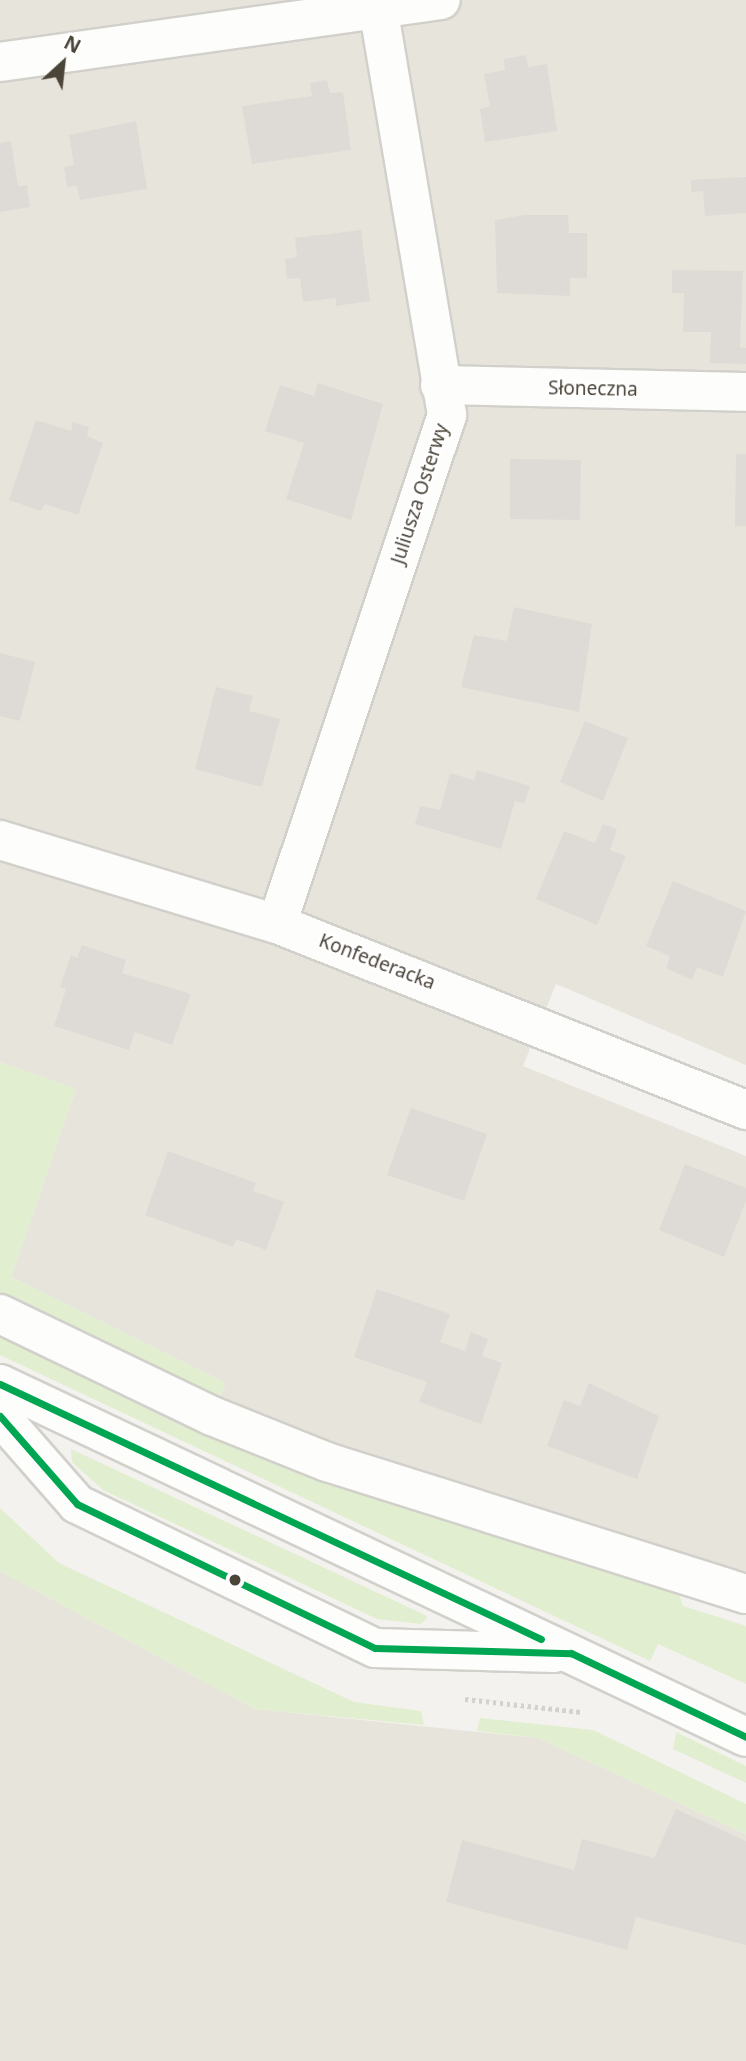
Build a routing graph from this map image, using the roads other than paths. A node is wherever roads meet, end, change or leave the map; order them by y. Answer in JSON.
{"nodes":[{"id":1,"x":441,"y":0,"type":"edge"},
{"id":2,"x":378,"y":9,"type":"junction"},
{"id":3,"x":0,"y":62,"type":"edge"},
{"id":4,"x":440,"y":385,"type":"junction"},
{"id":5,"x":746,"y":392,"type":"edge"},
{"id":6,"x":0,"y":840,"type":"edge"},
{"id":7,"x":277,"y":924,"type":"junction"},
{"id":8,"x":746,"y":1110,"type":"edge"},
{"id":9,"x":0,"y":1314,"type":"edge"},
{"id":10,"x":0,"y":1384,"type":"edge"},
{"id":11,"x":4,"y":1428,"type":"edge"},
{"id":12,"x":746,"y":1594,"type":"edge"},
{"id":13,"x":570,"y":1653,"type":"junction"},
{"id":14,"x":746,"y":1737,"type":"edge"}],
"edges":[{"from":1,"to":2,"type":"street"},
{"from":2,"to":3,"type":"street"},
{"from":2,"to":4,"type":"street","name":"Juliusza Osterwy"},
{"from":4,"to":5,"type":"street","name":"Słoneczna"},
{"from":4,"to":7,"type":"street","name":"Juliusza Osterwy"},
{"from":6,"to":7,"type":"street","name":"Konfederacka"},
{"from":7,"to":8,"type":"street","name":"Konfederacka"},
{"from":9,"to":12,"type":"street"},
{"from":10,"to":13,"type":"street"},
{"from":11,"to":13,"type":"street"},
{"from":13,"to":14,"type":"street"}]}
